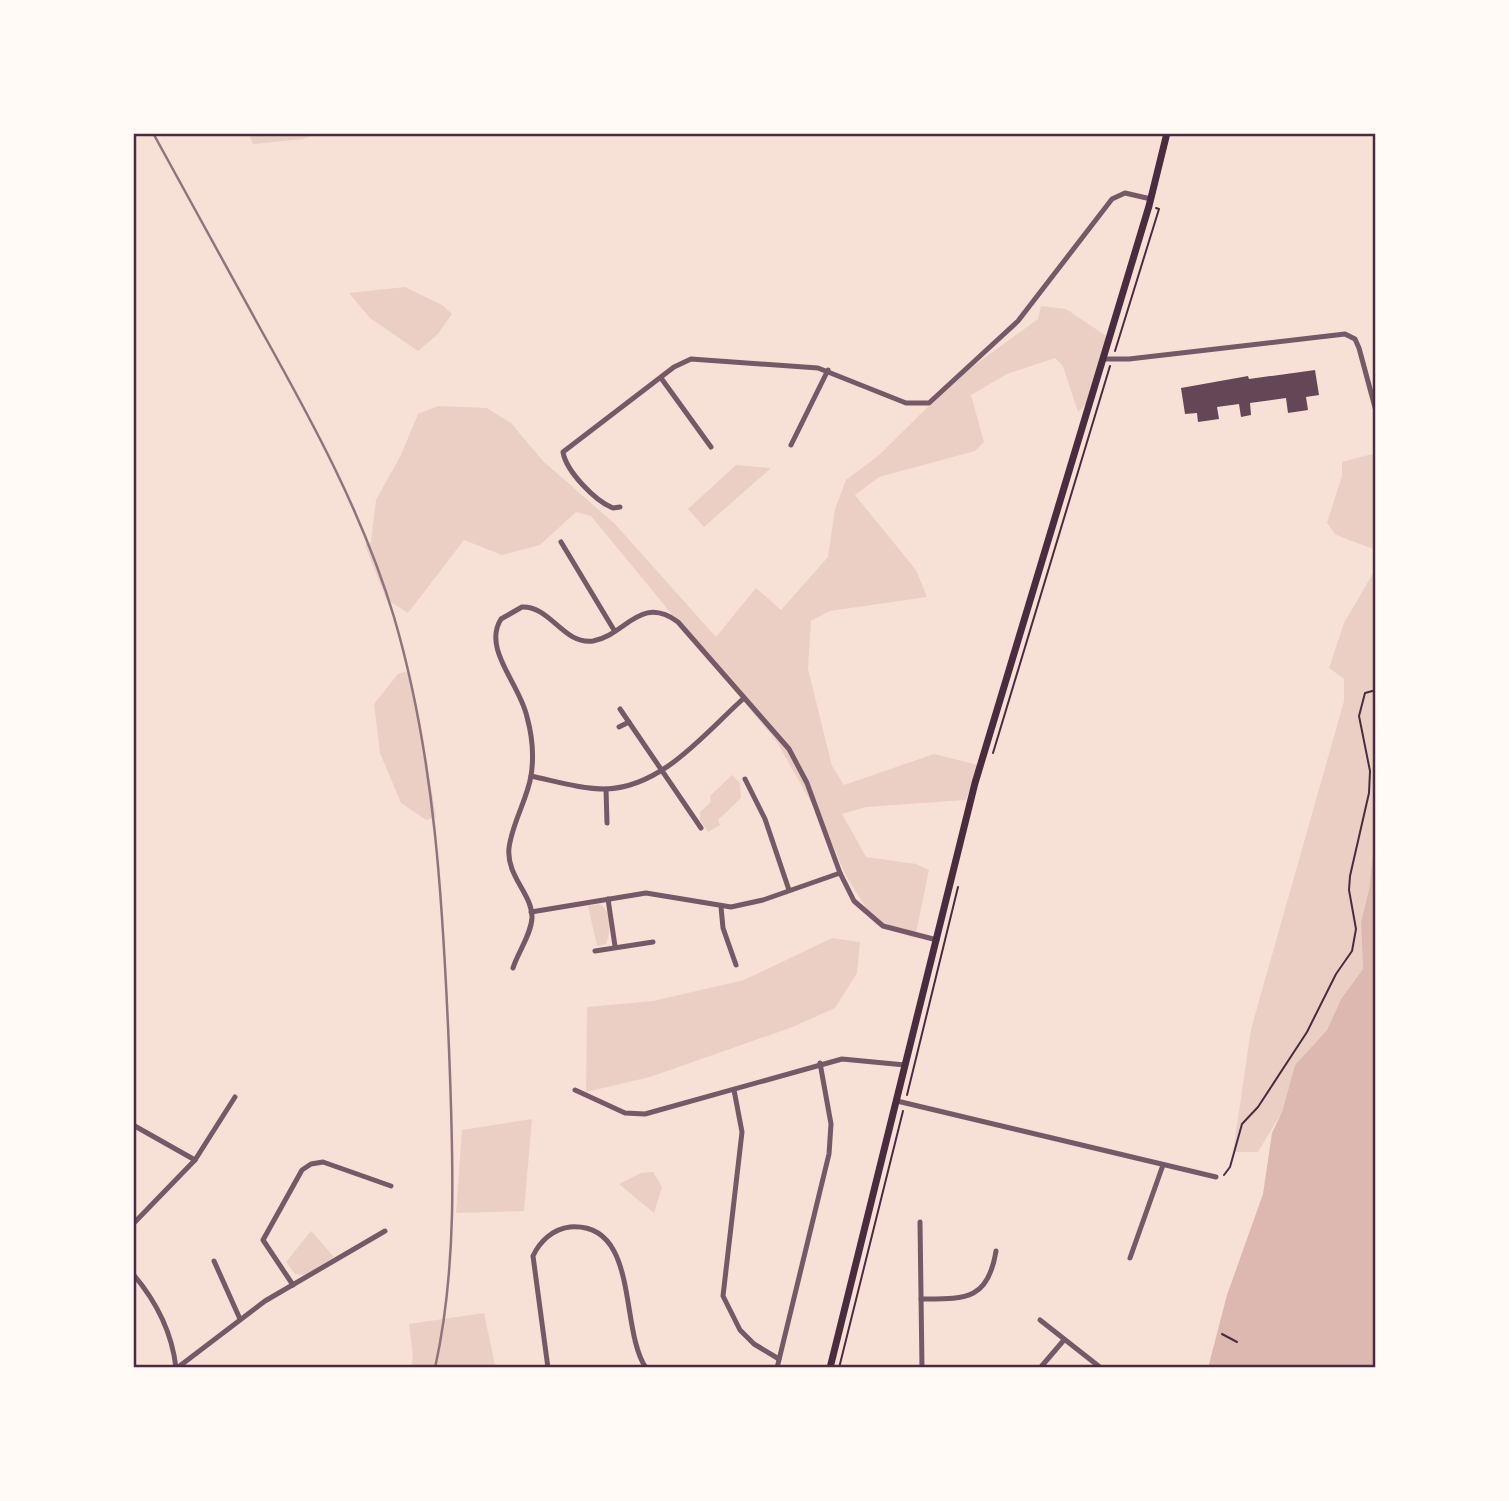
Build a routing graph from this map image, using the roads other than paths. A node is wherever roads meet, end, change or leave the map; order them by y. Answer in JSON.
{"nodes":[{"id":1,"x":1167,"y":133,"type":"edge"},
{"id":2,"x":1152,"y":199,"type":"junction"},
{"id":3,"x":1107,"y":359,"type":"junction"},
{"id":4,"x":828,"y":370,"type":"junction"},
{"id":5,"x":661,"y":378,"type":"junction"},
{"id":6,"x":1376,"y":411,"type":"edge"},
{"id":7,"x":792,"y":445,"type":"dead end"},
{"id":8,"x":711,"y":447,"type":"dead end"},
{"id":9,"x":620,"y":506,"type":"dead end"},
{"id":10,"x":561,"y":542,"type":"dead end"},
{"id":11,"x":614,"y":630,"type":"junction"},
{"id":12,"x":744,"y":698,"type":"junction"},
{"id":13,"x":620,"y":709,"type":"dead end"},
{"id":14,"x":629,"y":722,"type":"junction"},
{"id":15,"x":619,"y":727,"type":"dead end"},
{"id":16,"x":663,"y":770,"type":"junction"},
{"id":17,"x":531,"y":776,"type":"junction"},
{"id":18,"x":745,"y":779,"type":"dead end"},
{"id":19,"x":606,"y":789,"type":"junction"},
{"id":20,"x":753,"y":792,"type":"junction"},
{"id":21,"x":745,"y":794,"type":"dead end"},
{"id":22,"x":607,"y":823,"type":"dead end"},
{"id":23,"x":701,"y":828,"type":"dead end"},
{"id":24,"x":840,"y":873,"type":"junction"},
{"id":25,"x":789,"y":890,"type":"junction"},
{"id":26,"x":608,"y":899,"type":"junction"},
{"id":27,"x":721,"y":907,"type":"junction"},
{"id":28,"x":531,"y":912,"type":"junction"},
{"id":29,"x":937,"y":940,"type":"junction"},
{"id":30,"x":653,"y":942,"type":"dead end"},
{"id":31,"x":615,"y":946,"type":"junction"},
{"id":32,"x":595,"y":951,"type":"dead end"},
{"id":33,"x":736,"y":965,"type":"dead end"},
{"id":34,"x":513,"y":968,"type":"dead end"},
{"id":35,"x":820,"y":1063,"type":"junction"},
{"id":36,"x":905,"y":1065,"type":"junction"},
{"id":37,"x":575,"y":1090,"type":"dead end"},
{"id":38,"x":734,"y":1090,"type":"junction"},
{"id":39,"x":235,"y":1097,"type":"dead end"},
{"id":40,"x":901,"y":1102,"type":"junction"},
{"id":41,"x":133,"y":1125,"type":"edge"},
{"id":42,"x":195,"y":1160,"type":"junction"},
{"id":43,"x":1163,"y":1165,"type":"junction"},
{"id":44,"x":1216,"y":1178,"type":"road end"},
{"id":45,"x":391,"y":1186,"type":"dead end"},
{"id":46,"x":920,"y":1222,"type":"dead end"},
{"id":47,"x":133,"y":1224,"type":"edge"},
{"id":48,"x":385,"y":1231,"type":"dead end"},
{"id":49,"x":996,"y":1251,"type":"dead end"},
{"id":50,"x":1130,"y":1258,"type":"dead end"},
{"id":51,"x":214,"y":1261,"type":"dead end"},
{"id":52,"x":133,"y":1274,"type":"edge"},
{"id":53,"x":293,"y":1285,"type":"junction"},
{"id":54,"x":921,"y":1299,"type":"junction"},
{"id":55,"x":240,"y":1319,"type":"junction"},
{"id":56,"x":1040,"y":1320,"type":"dead end"},
{"id":57,"x":1064,"y":1340,"type":"junction"},
{"id":58,"x":779,"y":1359,"type":"junction"},
{"id":59,"x":177,"y":1368,"type":"edge"},
{"id":60,"x":548,"y":1368,"type":"edge"},
{"id":61,"x":646,"y":1368,"type":"edge"},
{"id":62,"x":777,"y":1368,"type":"edge"},
{"id":63,"x":830,"y":1368,"type":"edge"},
{"id":64,"x":922,"y":1368,"type":"edge"},
{"id":65,"x":1040,"y":1368,"type":"edge"},
{"id":66,"x":1101,"y":1368,"type":"edge"}],
"edges":[{"from":1,"to":2,"type":"main road"},
{"from":2,"to":3,"type":"main road"},
{"from":2,"to":4,"type":"street"},
{"from":3,"to":6,"type":"street"},
{"from":3,"to":29,"type":"main road"},
{"from":4,"to":5,"type":"street"},
{"from":4,"to":7,"type":"street"},
{"from":5,"to":8,"type":"street"},
{"from":5,"to":9,"type":"street"},
{"from":10,"to":11,"type":"street"},
{"from":11,"to":12,"type":"street"},
{"from":11,"to":17,"type":"street"},
{"from":12,"to":16,"type":"street"},
{"from":12,"to":24,"type":"street"},
{"from":13,"to":14,"type":"street"},
{"from":14,"to":15,"type":"street"},
{"from":14,"to":16,"type":"street"},
{"from":16,"to":19,"type":"street"},
{"from":16,"to":23,"type":"street"},
{"from":17,"to":19,"type":"street"},
{"from":17,"to":28,"type":"street"},
{"from":18,"to":20,"type":"street"},
{"from":19,"to":22,"type":"street"},
{"from":20,"to":21,"type":"street"},
{"from":20,"to":25,"type":"street"},
{"from":24,"to":25,"type":"street"},
{"from":24,"to":29,"type":"street"},
{"from":25,"to":27,"type":"street"},
{"from":26,"to":27,"type":"street"},
{"from":26,"to":28,"type":"street"},
{"from":26,"to":31,"type":"street"},
{"from":27,"to":33,"type":"street"},
{"from":28,"to":34,"type":"street"},
{"from":29,"to":36,"type":"main road"},
{"from":30,"to":31,"type":"street"},
{"from":31,"to":32,"type":"street"},
{"from":35,"to":36,"type":"street"},
{"from":35,"to":38,"type":"street"},
{"from":35,"to":58,"type":"street"},
{"from":36,"to":40,"type":"main road"},
{"from":37,"to":38,"type":"street"},
{"from":38,"to":58,"type":"street"},
{"from":39,"to":42,"type":"street"},
{"from":40,"to":43,"type":"street"},
{"from":40,"to":63,"type":"main road"},
{"from":41,"to":42,"type":"street"},
{"from":42,"to":47,"type":"street"},
{"from":43,"to":44,"type":"street"},
{"from":43,"to":50,"type":"street"},
{"from":45,"to":53,"type":"street"},
{"from":46,"to":54,"type":"street"},
{"from":48,"to":53,"type":"street"},
{"from":49,"to":54,"type":"street"},
{"from":51,"to":55,"type":"street"},
{"from":52,"to":59,"type":"street"},
{"from":53,"to":55,"type":"street"},
{"from":54,"to":64,"type":"street"},
{"from":55,"to":59,"type":"street"},
{"from":56,"to":57,"type":"street"},
{"from":57,"to":65,"type":"street"},
{"from":57,"to":66,"type":"street"},
{"from":58,"to":62,"type":"street"},
{"from":60,"to":61,"type":"street"}]}
